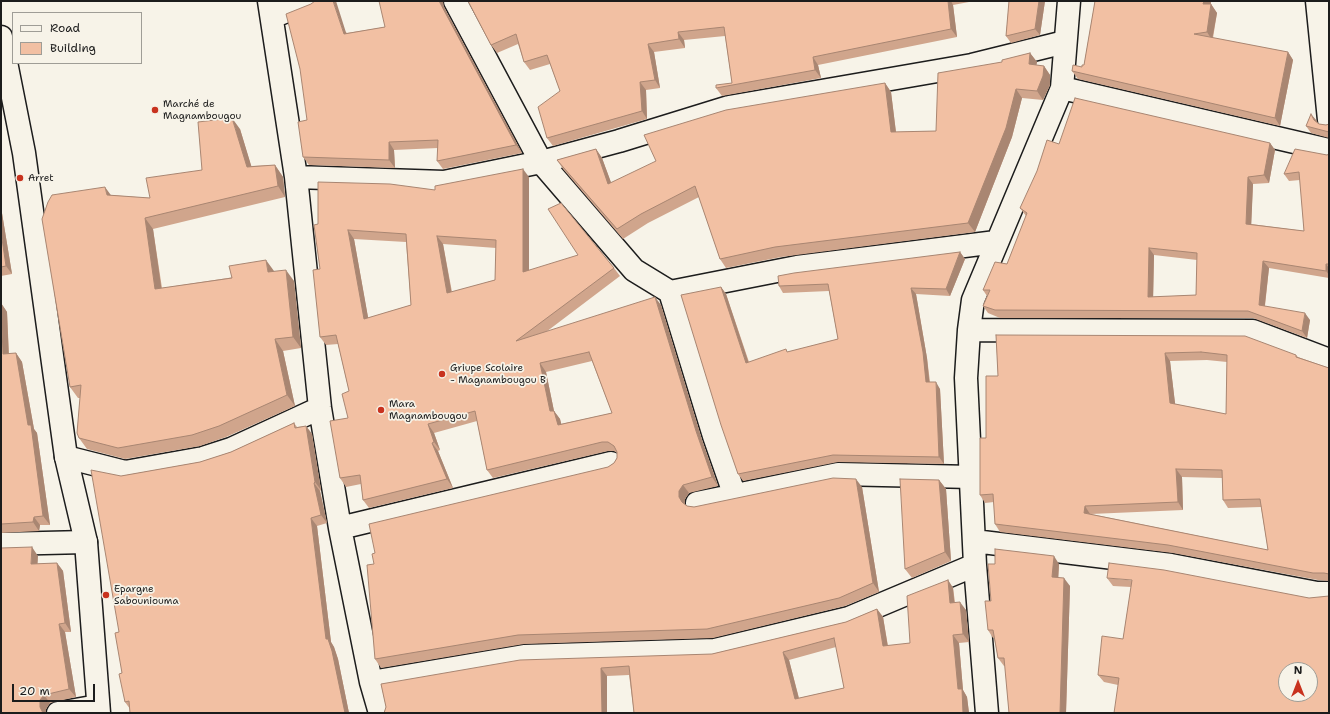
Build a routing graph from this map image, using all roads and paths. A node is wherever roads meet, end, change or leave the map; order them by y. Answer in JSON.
{"nodes":[{"id":1,"x":312,"y":1,"type":"edge"},
{"id":2,"x":455,"y":1,"type":"edge"},
{"id":3,"x":1069,"y":1,"type":"edge"},
{"id":4,"x":1317,"y":1,"type":"edge"},
{"id":5,"x":270,"y":9,"type":"edge"},
{"id":6,"x":1,"y":37,"type":"edge"},
{"id":7,"x":1065,"y":42,"type":"junction"},
{"id":8,"x":1062,"y":88,"type":"junction"},
{"id":9,"x":1329,"y":120,"type":"edge"},
{"id":10,"x":1329,"y":150,"type":"edge"},
{"id":11,"x":541,"y":162,"type":"junction"},
{"id":12,"x":296,"y":177,"type":"junction"},
{"id":13,"x":996,"y":242,"type":"junction"},
{"id":14,"x":670,"y":292,"type":"junction"},
{"id":15,"x":969,"y":330,"type":"junction"},
{"id":16,"x":1329,"y":360,"type":"edge"},
{"id":17,"x":320,"y":408,"type":"junction"},
{"id":18,"x":66,"y":457,"type":"junction"},
{"id":19,"x":611,"y":463,"type":"edge"},
{"id":20,"x":972,"y":477,"type":"junction"},
{"id":21,"x":735,"y":496,"type":"junction"},
{"id":22,"x":697,"y":503,"type":"dead end"},
{"id":23,"x":340,"y":528,"type":"junction"},
{"id":24,"x":974,"y":541,"type":"junction"},
{"id":25,"x":86,"y":542,"type":"junction"},
{"id":26,"x":1,"y":544,"type":"edge"},
{"id":27,"x":975,"y":565,"type":"junction"},
{"id":28,"x":1329,"y":593,"type":"edge"},
{"id":29,"x":372,"y":682,"type":"junction"},
{"id":30,"x":99,"y":709,"type":"edge"},
{"id":31,"x":58,"y":713,"type":"edge"},
{"id":32,"x":380,"y":713,"type":"edge"},
{"id":33,"x":987,"y":713,"type":"edge"}],
"edges":[{"from":1,"to":5,"type":"street"},
{"from":2,"to":11,"type":"street"},
{"from":3,"to":7,"type":"street"},
{"from":4,"to":9,"type":"street"},
{"from":5,"to":12,"type":"street"},
{"from":6,"to":18,"type":"street"},
{"from":7,"to":8,"type":"street"},
{"from":7,"to":11,"type":"street"},
{"from":8,"to":10,"type":"street"},
{"from":8,"to":13,"type":"street"},
{"from":11,"to":12,"type":"street"},
{"from":11,"to":14,"type":"street"},
{"from":12,"to":17,"type":"street"},
{"from":13,"to":14,"type":"street"},
{"from":13,"to":15,"type":"street"},
{"from":14,"to":21,"type":"street"},
{"from":15,"to":16,"type":"street"},
{"from":15,"to":20,"type":"street"},
{"from":17,"to":18,"type":"street"},
{"from":17,"to":23,"type":"street"},
{"from":18,"to":25,"type":"street"},
{"from":19,"to":23,"type":"street"},
{"from":20,"to":21,"type":"street"},
{"from":20,"to":24,"type":"street"},
{"from":21,"to":22,"type":"street"},
{"from":23,"to":29,"type":"street"},
{"from":24,"to":27,"type":"street"},
{"from":24,"to":28,"type":"street"},
{"from":25,"to":26,"type":"street"},
{"from":25,"to":30,"type":"street"},
{"from":27,"to":29,"type":"street"},
{"from":27,"to":33,"type":"street"},
{"from":29,"to":32,"type":"street"},
{"from":30,"to":31,"type":"street"}]}
